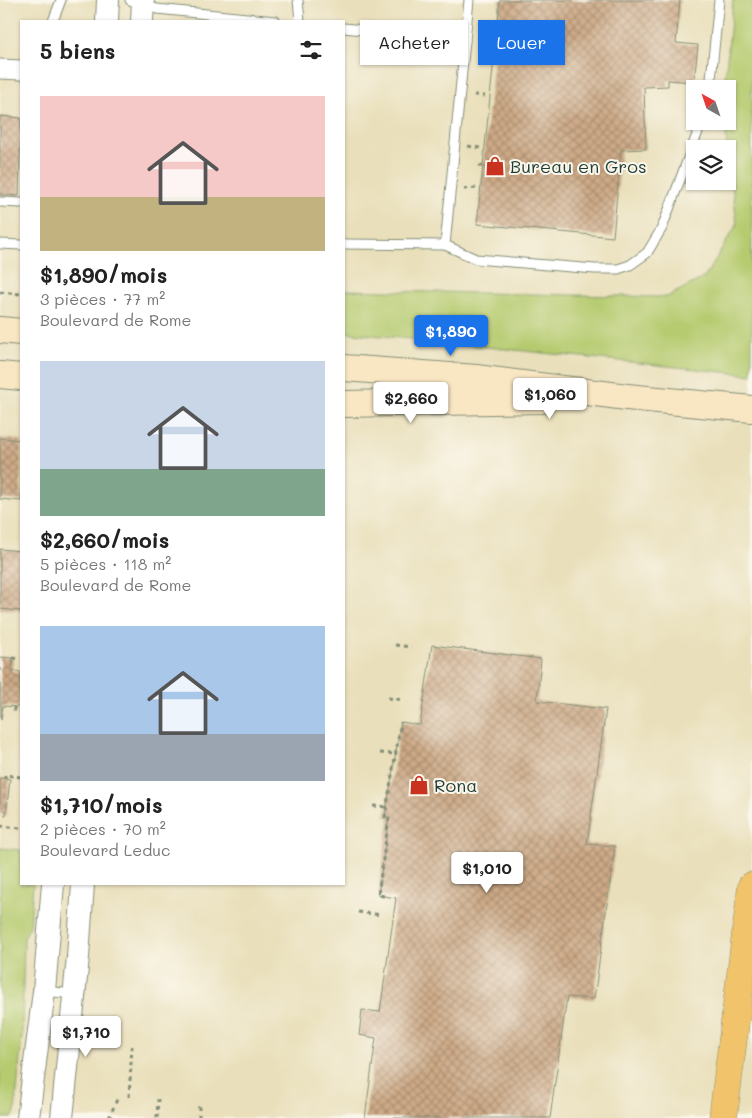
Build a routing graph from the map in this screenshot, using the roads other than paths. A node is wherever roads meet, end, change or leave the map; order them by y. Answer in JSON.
{"nodes":[{"id":1,"x":61,"y":0,"type":"edge"},
{"id":2,"x":108,"y":0,"type":"edge"},
{"id":3,"x":298,"y":0,"type":"edge"},
{"id":4,"x":469,"y":0,"type":"edge"},
{"id":5,"x":719,"y":0,"type":"edge"},
{"id":6,"x":140,"y":7,"type":"edge"},
{"id":7,"x":53,"y":20,"type":"edge"},
{"id":8,"x":107,"y":20,"type":"edge"},
{"id":9,"x":266,"y":20,"type":"edge"},
{"id":10,"x":300,"y":20,"type":"edge"},
{"id":11,"x":467,"y":20,"type":"edge"},
{"id":12,"x":345,"y":28,"type":"edge"},
{"id":13,"x":360,"y":30,"type":"edge"},
{"id":14,"x":463,"y":65,"type":"edge"},
{"id":15,"x":0,"y":68,"type":"edge"},
{"id":16,"x":20,"y":70,"type":"edge"},
{"id":17,"x":711,"y":80,"type":"edge"},
{"id":18,"x":699,"y":130,"type":"edge"},
{"id":19,"x":0,"y":202,"type":"edge"},
{"id":20,"x":20,"y":203,"type":"edge"},
{"id":21,"x":0,"y":244,"type":"edge"},
{"id":22,"x":345,"y":244,"type":"edge"},
{"id":23,"x":20,"y":245,"type":"edge"},
{"id":24,"x":445,"y":245,"type":"junction"},
{"id":25,"x":0,"y":330,"type":"edge"},
{"id":26,"x":20,"y":332,"type":"edge"},
{"id":27,"x":345,"y":368,"type":"edge"},
{"id":28,"x":0,"y":375,"type":"edge"},
{"id":29,"x":20,"y":378,"type":"edge"},
{"id":30,"x":627,"y":397,"type":"junction"},
{"id":31,"x":345,"y":404,"type":"edge"},
{"id":32,"x":752,"y":409,"type":"edge"},
{"id":33,"x":53,"y":885,"type":"edge"},
{"id":34,"x":83,"y":885,"type":"edge"},
{"id":35,"x":752,"y":886,"type":"edge"},
{"id":36,"x":44,"y":990,"type":"junction"},
{"id":37,"x":73,"y":994,"type":"junction"},
{"id":38,"x":28,"y":1118,"type":"edge"},
{"id":39,"x":62,"y":1118,"type":"edge"},
{"id":40,"x":723,"y":1118,"type":"edge"}],
"edges":[{"from":1,"to":7,"type":"lane"},
{"from":2,"to":8,"type":"street"},
{"from":3,"to":10,"type":"lane"},
{"from":4,"to":11,"type":"lane"},
{"from":5,"to":17,"type":"lane"},
{"from":6,"to":9,"type":"lane"},
{"from":12,"to":13,"type":"lane"},
{"from":14,"to":24,"type":"lane"},
{"from":15,"to":16,"type":"street"},
{"from":18,"to":24,"type":"lane"},
{"from":19,"to":20,"type":"lane"},
{"from":21,"to":23,"type":"lane"},
{"from":22,"to":24,"type":"lane"},
{"from":25,"to":26,"type":"main road"},
{"from":27,"to":30,"type":"main road"},
{"from":28,"to":29,"type":"main road"},
{"from":30,"to":31,"type":"main road"},
{"from":30,"to":32,"type":"main road"},
{"from":33,"to":36,"type":"street"},
{"from":34,"to":37,"type":"street"},
{"from":35,"to":40,"type":"highway"},
{"from":36,"to":37,"type":"lane"},
{"from":36,"to":38,"type":"street"},
{"from":37,"to":39,"type":"street"}]}
